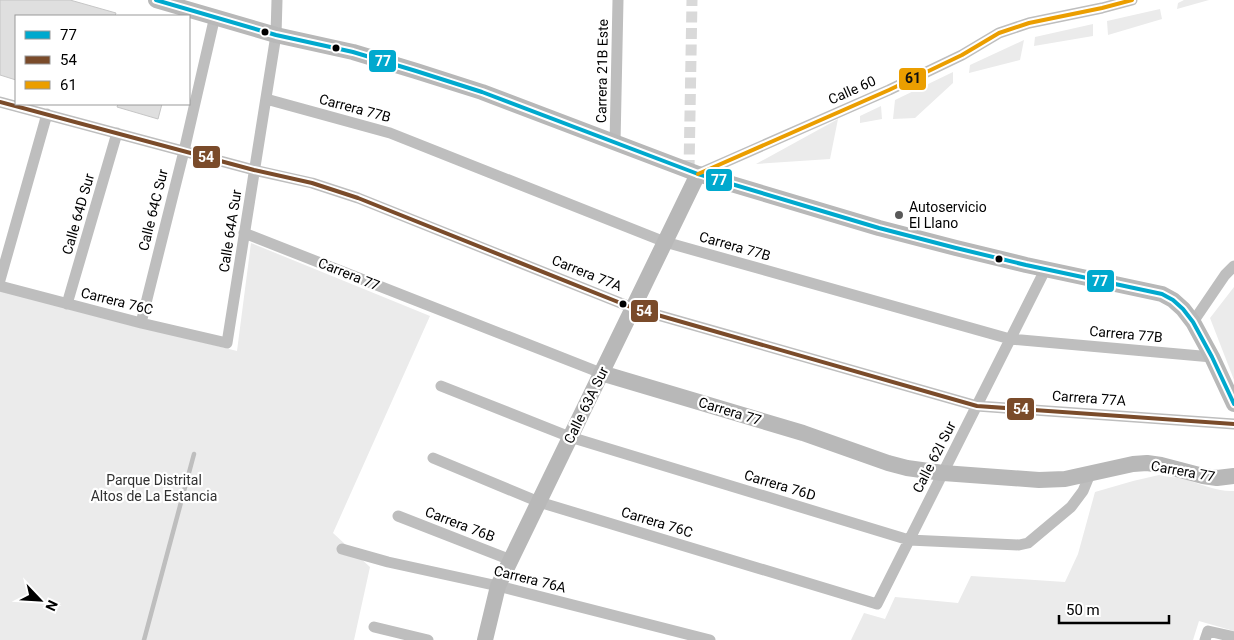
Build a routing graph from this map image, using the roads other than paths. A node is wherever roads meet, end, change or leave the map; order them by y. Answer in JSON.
{"nodes":[{"id":1,"x":156,"y":0,"type":"edge"},
{"id":2,"x":277,"y":0,"type":"edge"},
{"id":3,"x":618,"y":0,"type":"edge"},
{"id":4,"x":1132,"y":0,"type":"edge"},
{"id":5,"x":215,"y":16,"type":"junction"},
{"id":6,"x":276,"y":35,"type":"junction"},
{"id":7,"x":266,"y":99,"type":"junction"},
{"id":8,"x":0,"y":102,"type":"edge"},
{"id":9,"x":47,"y":114,"type":"junction"},
{"id":10,"x":117,"y":133,"type":"junction"},
{"id":11,"x":616,"y":143,"type":"junction"},
{"id":12,"x":184,"y":151,"type":"junction"},
{"id":13,"x":254,"y":170,"type":"junction"},
{"id":14,"x":698,"y":174,"type":"junction"},
{"id":15,"x":244,"y":233,"type":"junction"},
{"id":16,"x":665,"y":242,"type":"junction"},
{"id":17,"x":1234,"y":266,"type":"edge"},
{"id":18,"x":1045,"y":270,"type":"junction"},
{"id":19,"x":0,"y":280,"type":"edge"},
{"id":20,"x":0,"y":286,"type":"edge"},
{"id":21,"x":67,"y":304,"type":"junction"},
{"id":22,"x":633,"y":308,"type":"junction"},
{"id":23,"x":1194,"y":322,"type":"junction"},
{"id":24,"x":141,"y":323,"type":"junction"},
{"id":25,"x":1010,"y":339,"type":"junction"},
{"id":26,"x":227,"y":343,"type":"joint"},
{"id":27,"x":1212,"y":357,"type":"junction"},
{"id":28,"x":601,"y":373,"type":"junction"},
{"id":29,"x":441,"y":386,"type":"dead end"},
{"id":30,"x":1234,"y":404,"type":"edge"},
{"id":31,"x":976,"y":406,"type":"junction"},
{"id":32,"x":1234,"y":424,"type":"edge"},
{"id":33,"x":570,"y":437,"type":"junction"},
{"id":34,"x":433,"y":458,"type":"dead end"},
{"id":35,"x":943,"y":473,"type":"junction"},
{"id":36,"x":1090,"y":474,"type":"junction"},
{"id":37,"x":1234,"y":476,"type":"edge"},
{"id":38,"x":539,"y":502,"type":"junction"},
{"id":39,"x":398,"y":516,"type":"dead end"},
{"id":40,"x":909,"y":540,"type":"junction"},
{"id":41,"x":342,"y":549,"type":"dead end"},
{"id":42,"x":511,"y":560,"type":"junction"},
{"id":43,"x":498,"y":586,"type":"junction"},
{"id":44,"x":877,"y":604,"type":"joint"},
{"id":45,"x":374,"y":627,"type":"dead end"},
{"id":46,"x":1206,"y":635,"type":"edge"},
{"id":47,"x":1234,"y":637,"type":"edge"},
{"id":48,"x":428,"y":640,"type":"edge"},
{"id":49,"x":485,"y":640,"type":"edge"},
{"id":50,"x":710,"y":640,"type":"edge"}],
"edges":[{"from":1,"to":5,"type":"street"},
{"from":2,"to":6,"type":"street","name":"Calle 64A Sur"},
{"from":3,"to":11,"type":"street","name":"Carrera 21B Este"},
{"from":4,"to":14,"type":"street","name":"Calle 60"},
{"from":5,"to":6,"type":"street"},
{"from":5,"to":12,"type":"street","name":"Calle 64C Sur"},
{"from":6,"to":7,"type":"street","name":"Calle 64A Sur"},
{"from":6,"to":11,"type":"street"},
{"from":7,"to":13,"type":"street","name":"Calle 64A Sur"},
{"from":7,"to":16,"type":"street","name":"Carrera 77B"},
{"from":8,"to":9,"type":"street","name":"Carrera 77A"},
{"from":9,"to":10,"type":"street","name":"Carrera 77A"},
{"from":9,"to":19,"type":"street"},
{"from":10,"to":12,"type":"street","name":"Carrera 77A"},
{"from":10,"to":21,"type":"street","name":"Calle 64D Sur"},
{"from":11,"to":14,"type":"street"},
{"from":12,"to":13,"type":"street","name":"Carrera 77A"},
{"from":12,"to":24,"type":"street","name":"Calle 64C Sur"},
{"from":13,"to":15,"type":"street","name":"Calle 64A Sur"},
{"from":13,"to":22,"type":"street","name":"Carrera 77A"},
{"from":14,"to":16,"type":"street","name":"Calle 63A Sur"},
{"from":14,"to":18,"type":"street"},
{"from":15,"to":26,"type":"street","name":"Calle 64A Sur"},
{"from":15,"to":28,"type":"street","name":"Carrera 77"},
{"from":16,"to":22,"type":"street","name":"Calle 63A Sur"},
{"from":16,"to":25,"type":"street","name":"Carrera 77B"},
{"from":17,"to":23,"type":"street"},
{"from":18,"to":23,"type":"street"},
{"from":18,"to":25,"type":"street","name":"Calle 62I Sur"},
{"from":20,"to":21,"type":"street","name":"Carrera 76C"},
{"from":21,"to":24,"type":"street","name":"Carrera 76C"},
{"from":22,"to":28,"type":"street","name":"Calle 63A Sur"},
{"from":22,"to":31,"type":"street","name":"Carrera 77A"},
{"from":23,"to":27,"type":"street"},
{"from":24,"to":26,"type":"street","name":"Carrera 76C"},
{"from":25,"to":27,"type":"street","name":"Carrera 77B"},
{"from":25,"to":31,"type":"street","name":"Calle 62I Sur"},
{"from":27,"to":30,"type":"street"},
{"from":28,"to":33,"type":"street","name":"Calle 63A Sur"},
{"from":28,"to":35,"type":"street","name":"Carrera 77"},
{"from":29,"to":33,"type":"street","name":"Carrera 76D"},
{"from":31,"to":32,"type":"street","name":"Carrera 77A"},
{"from":31,"to":35,"type":"street","name":"Calle 62I Sur"},
{"from":33,"to":38,"type":"street","name":"Calle 63A Sur"},
{"from":33,"to":40,"type":"street","name":"Carrera 76D"},
{"from":34,"to":38,"type":"street","name":"Carrera 76C"},
{"from":35,"to":36,"type":"street","name":"Carrera 77"},
{"from":35,"to":40,"type":"street","name":"Calle 62I Sur"},
{"from":36,"to":37,"type":"street","name":"Carrera 77"},
{"from":36,"to":40,"type":"street","name":"Carrera 76D"},
{"from":38,"to":42,"type":"street","name":"Calle 63A Sur"},
{"from":38,"to":44,"type":"street","name":"Carrera 76C"},
{"from":39,"to":42,"type":"street","name":"Carrera 76B"},
{"from":40,"to":44,"type":"street","name":"Calle 62I Sur"},
{"from":41,"to":43,"type":"street","name":"Carrera 76A"},
{"from":42,"to":43,"type":"street","name":"Calle 63A Sur"},
{"from":43,"to":49,"type":"street","name":"Calle 63A Sur"},
{"from":43,"to":50,"type":"street","name":"Carrera 76A"},
{"from":45,"to":48,"type":"street"},
{"from":46,"to":47,"type":"street"}]}
